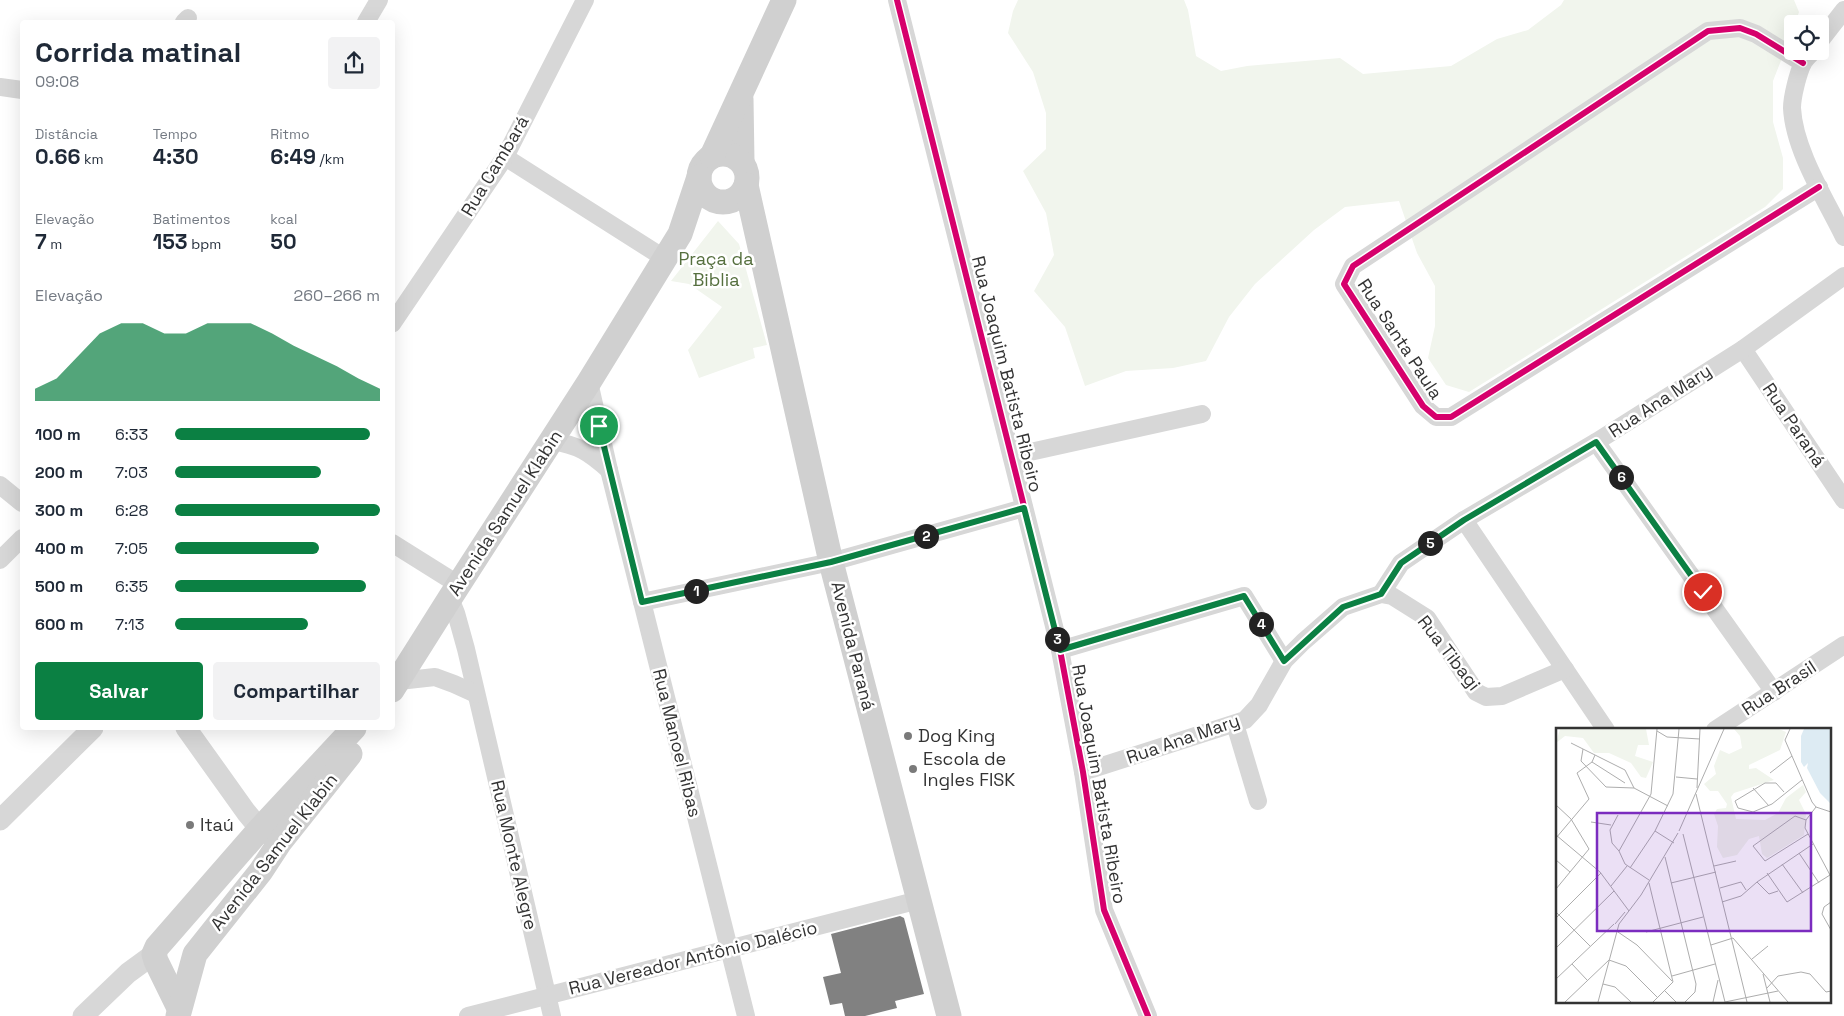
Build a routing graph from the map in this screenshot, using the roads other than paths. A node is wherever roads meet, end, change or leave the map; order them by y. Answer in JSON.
{"nodes":[{"id":1,"x":379,"y":0,"type":"edge"},
{"id":2,"x":585,"y":0,"type":"edge"},
{"id":3,"x":784,"y":0,"type":"edge"},
{"id":4,"x":897,"y":0,"type":"edge"},
{"id":5,"x":1844,"y":10,"type":"edge"},
{"id":6,"x":367,"y":20,"type":"edge"},
{"id":7,"x":1829,"y":29,"type":"edge"},
{"id":8,"x":1784,"y":46,"type":"edge"},
{"id":9,"x":1807,"y":60,"type":"edge"},
{"id":10,"x":0,"y":87,"type":"edge"},
{"id":11,"x":20,"y":90,"type":"edge"},
{"id":12,"x":741,"y":91,"type":"junction"},
{"id":13,"x":712,"y":156,"type":"junction"},
{"id":14,"x":504,"y":157,"type":"junction"},
{"id":15,"x":744,"y":173,"type":"junction"},
{"id":16,"x":699,"y":177,"type":"junction"},
{"id":17,"x":1819,"y":187,"type":"junction"},
{"id":18,"x":723,"y":202,"type":"junction"},
{"id":19,"x":680,"y":234,"type":"junction"},
{"id":20,"x":1844,"y":237,"type":"edge"},
{"id":21,"x":759,"y":245,"type":"junction"},
{"id":22,"x":664,"y":258,"type":"junction"},
{"id":23,"x":1844,"y":276,"type":"edge"},
{"id":24,"x":395,"y":320,"type":"edge"},
{"id":25,"x":1743,"y":348,"type":"junction"},
{"id":26,"x":589,"y":382,"type":"junction"},
{"id":27,"x":1202,"y":414,"type":"dead end"},
{"id":28,"x":552,"y":441,"type":"junction"},
{"id":29,"x":1596,"y":442,"type":"junction"},
{"id":30,"x":1012,"y":456,"type":"junction"},
{"id":31,"x":609,"y":470,"type":"junction"},
{"id":32,"x":0,"y":485,"type":"edge"},
{"id":33,"x":1844,"y":500,"type":"edge"},
{"id":34,"x":20,"y":502,"type":"edge"},
{"id":35,"x":1024,"y":508,"type":"junction"},
{"id":36,"x":1464,"y":520,"type":"junction"},
{"id":37,"x":20,"y":540,"type":"edge"},
{"id":38,"x":395,"y":545,"type":"edge"},
{"id":39,"x":0,"y":560,"type":"edge"},
{"id":40,"x":831,"y":562,"type":"junction"},
{"id":41,"x":454,"y":591,"type":"junction"},
{"id":42,"x":1386,"y":595,"type":"junction"},
{"id":43,"x":642,"y":602,"type":"junction"},
{"id":44,"x":1844,"y":645,"type":"edge"},
{"id":45,"x":1060,"y":650,"type":"junction"},
{"id":46,"x":1284,"y":661,"type":"junction"},
{"id":47,"x":1565,"y":669,"type":"junction"},
{"id":48,"x":396,"y":685,"type":"edge"},
{"id":49,"x":1774,"y":692,"type":"junction"},
{"id":50,"x":476,"y":694,"type":"junction"},
{"id":51,"x":1234,"y":724,"type":"junction"},
{"id":52,"x":1605,"y":728,"type":"edge"},
{"id":53,"x":1717,"y":728,"type":"edge"},
{"id":54,"x":91,"y":730,"type":"edge"},
{"id":55,"x":187,"y":730,"type":"edge"},
{"id":56,"x":352,"y":730,"type":"edge"},
{"id":57,"x":370,"y":730,"type":"edge"},
{"id":58,"x":1082,"y":772,"type":"junction"},
{"id":59,"x":1258,"y":801,"type":"dead end"},
{"id":60,"x":0,"y":820,"type":"edge"},
{"id":61,"x":270,"y":836,"type":"junction"},
{"id":62,"x":919,"y":900,"type":"junction"},
{"id":63,"x":729,"y":949,"type":"junction"},
{"id":64,"x":195,"y":954,"type":"junction"},
{"id":65,"x":155,"y":957,"type":"junction"},
{"id":66,"x":547,"y":996,"type":"junction"},
{"id":67,"x":179,"y":1012,"type":"edge"},
{"id":68,"x":83,"y":1016,"type":"edge"},
{"id":69,"x":468,"y":1016,"type":"edge"},
{"id":70,"x":552,"y":1016,"type":"edge"},
{"id":71,"x":746,"y":1016,"type":"edge"},
{"id":72,"x":949,"y":1016,"type":"edge"},
{"id":73,"x":1148,"y":1016,"type":"edge"}],
"edges":[{"from":1,"to":6,"type":"street"},
{"from":2,"to":14,"type":"street","name":"Rua Cambará"},
{"from":3,"to":12,"type":"main road"},
{"from":4,"to":30,"type":"street","name":"Rua Joaquim Batista Ribeiro"},
{"from":5,"to":7,"type":"street"},
{"from":8,"to":17,"type":"street","name":"Rua Santa Paula"},
{"from":9,"to":17,"type":"street"},
{"from":10,"to":11,"type":"street"},
{"from":12,"to":13,"type":"main road"},
{"from":12,"to":15,"type":"main road"},
{"from":13,"to":15,"type":"main road"},
{"from":13,"to":16,"type":"main road"},
{"from":14,"to":22,"type":"street"},
{"from":14,"to":24,"type":"street","name":"Rua Cambará"},
{"from":15,"to":18,"type":"main road"},
{"from":15,"to":21,"type":"main road","name":"Avenida Paraná"},
{"from":16,"to":18,"type":"main road"},
{"from":16,"to":19,"type":"main road","name":"Avenida Samuel Klabin"},
{"from":17,"to":20,"type":"street"},
{"from":18,"to":19,"type":"main road"},
{"from":18,"to":21,"type":"main road","name":"Avenida Paraná"},
{"from":19,"to":22,"type":"main road","name":"Avenida Samuel Klabin"},
{"from":21,"to":40,"type":"main road","name":"Avenida Paraná"},
{"from":22,"to":26,"type":"main road","name":"Avenida Samuel Klabin"},
{"from":23,"to":25,"type":"street","name":"Rua Ana Mary"},
{"from":25,"to":29,"type":"street","name":"Rua Ana Mary"},
{"from":25,"to":33,"type":"street","name":"Rua Paraná"},
{"from":26,"to":28,"type":"main road","name":"Avenida Samuel Klabin"},
{"from":26,"to":31,"type":"street","name":"Rua Manoel Ribas"},
{"from":27,"to":30,"type":"street"},
{"from":28,"to":31,"type":"street"},
{"from":28,"to":41,"type":"main road","name":"Avenida Samuel Klabin"},
{"from":29,"to":36,"type":"street","name":"Rua Ana Mary"},
{"from":29,"to":49,"type":"street"},
{"from":30,"to":35,"type":"street","name":"Rua Joaquim Batista Ribeiro"},
{"from":31,"to":43,"type":"street","name":"Rua Manoel Ribas"},
{"from":32,"to":34,"type":"street"},
{"from":35,"to":40,"type":"street"},
{"from":35,"to":45,"type":"street","name":"Rua Joaquim Batista Ribeiro"},
{"from":36,"to":42,"type":"street","name":"Rua Ana Mary"},
{"from":36,"to":47,"type":"street"},
{"from":37,"to":39,"type":"street"},
{"from":38,"to":41,"type":"street"},
{"from":40,"to":43,"type":"street"},
{"from":40,"to":62,"type":"main road","name":"Avenida Paraná"},
{"from":41,"to":48,"type":"main road","name":"Avenida Samuel Klabin"},
{"from":41,"to":50,"type":"street","name":"Rua Monte Alegre"},
{"from":42,"to":46,"type":"street","name":"Rua Ana Mary"},
{"from":42,"to":47,"type":"street","name":"Rua Tibagi"},
{"from":43,"to":63,"type":"street","name":"Rua Manoel Ribas"},
{"from":44,"to":49,"type":"street","name":"Rua Brasil"},
{"from":45,"to":46,"type":"street"},
{"from":45,"to":58,"type":"street","name":"Rua Joaquim Batista Ribeiro"},
{"from":46,"to":51,"type":"street","name":"Rua Ana Mary"},
{"from":47,"to":52,"type":"street"},
{"from":48,"to":50,"type":"street"},
{"from":49,"to":53,"type":"street","name":"Rua Brasil"},
{"from":50,"to":66,"type":"street","name":"Rua Monte Alegre"},
{"from":51,"to":58,"type":"street","name":"Rua Ana Mary"},
{"from":51,"to":59,"type":"street"},
{"from":54,"to":60,"type":"street"},
{"from":55,"to":61,"type":"street"},
{"from":56,"to":61,"type":"main road","name":"Avenida Samuel Klabin"},
{"from":57,"to":61,"type":"main road","name":"Avenida Samuel Klabin"},
{"from":58,"to":73,"type":"street","name":"Rua Joaquim Batista Ribeiro"},
{"from":61,"to":64,"type":"main road","name":"Avenida Samuel Klabin"},
{"from":61,"to":65,"type":"main road"},
{"from":62,"to":63,"type":"street","name":"Rua Vereador Antônio Dalécio"},
{"from":62,"to":72,"type":"main road","name":"Avenida Paraná"},
{"from":63,"to":66,"type":"street","name":"Rua Vereador Antônio Dalécio"},
{"from":63,"to":71,"type":"street","name":"Rua Manoel Ribas"},
{"from":64,"to":65,"type":"main road"},
{"from":64,"to":67,"type":"main road"},
{"from":65,"to":67,"type":"main road"},
{"from":65,"to":68,"type":"street"},
{"from":66,"to":69,"type":"street","name":"Rua Vereador Antônio Dalécio"},
{"from":66,"to":70,"type":"street","name":"Rua Monte Alegre"}]}
